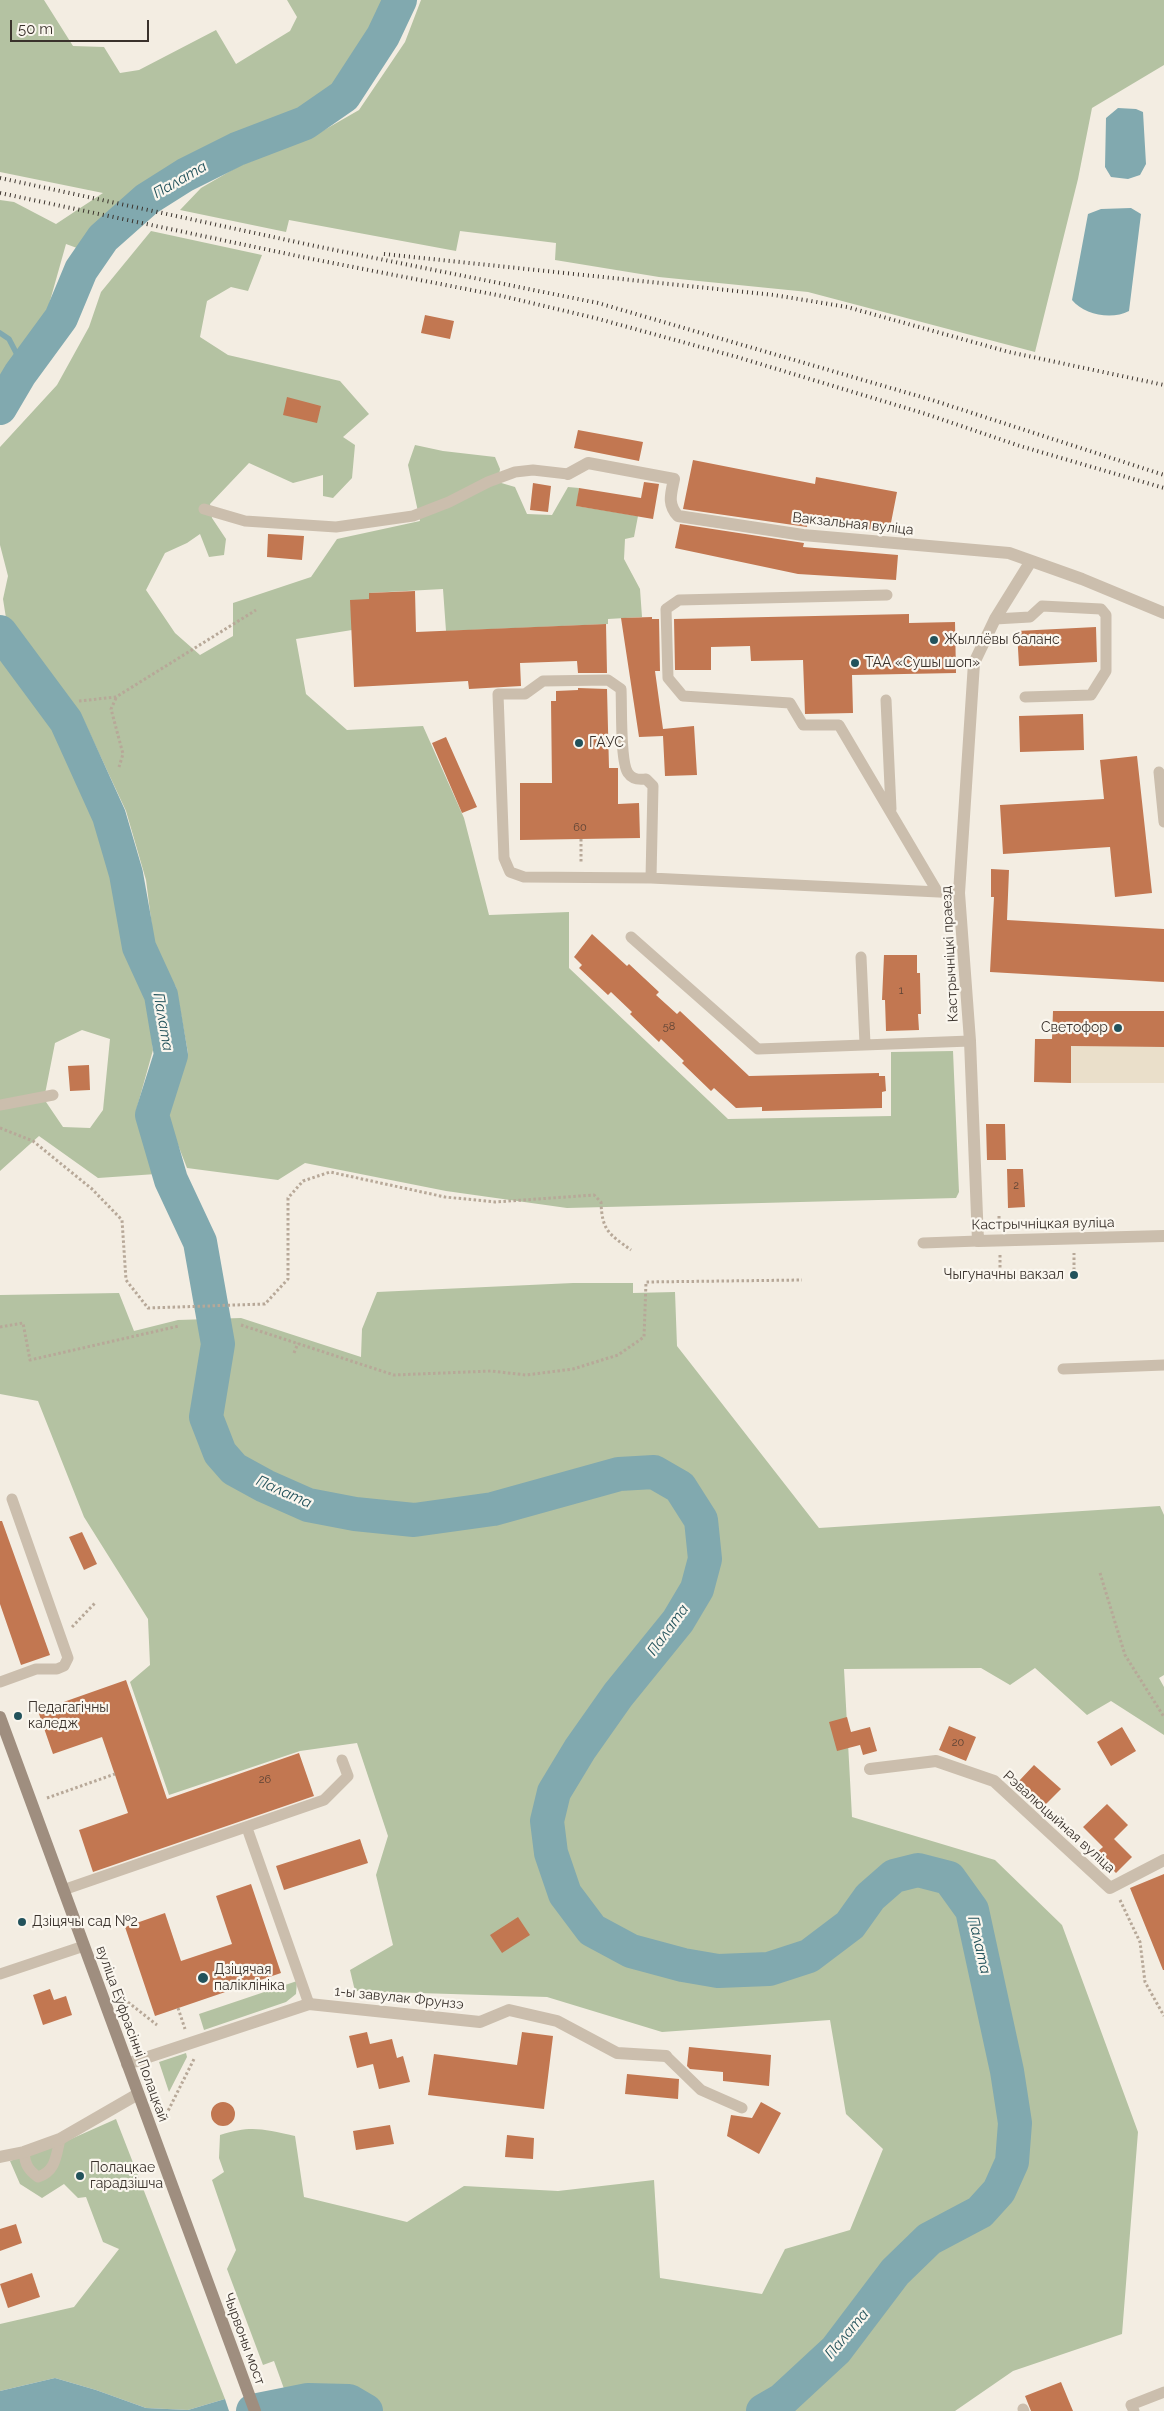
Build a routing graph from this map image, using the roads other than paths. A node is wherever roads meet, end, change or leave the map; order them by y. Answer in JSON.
{"nodes":[{"id":1,"x":568,"y":474,"type":"joint"},
{"id":2,"x":204,"y":510,"type":"dead end"},
{"id":3,"x":1031,"y":561,"type":"junction"},
{"id":4,"x":887,"y":595,"type":"dead end"},
{"id":5,"x":1164,"y":612,"type":"edge"},
{"id":6,"x":995,"y":619,"type":"junction"},
{"id":7,"x":1025,"y":697,"type":"dead end"},
{"id":8,"x":886,"y":700,"type":"dead end"},
{"id":9,"x":1160,"y":772,"type":"dead end"},
{"id":10,"x":891,"y":811,"type":"junction"},
{"id":11,"x":1164,"y":822,"type":"edge"},
{"id":12,"x":651,"y":878,"type":"junction"},
{"id":13,"x":937,"y":891,"type":"junction"},
{"id":14,"x":959,"y":893,"type":"junction"},
{"id":15,"x":631,"y":937,"type":"dead end"},
{"id":16,"x":861,"y":957,"type":"dead end"},
{"id":17,"x":970,"y":1041,"type":"junction"},
{"id":18,"x":865,"y":1044,"type":"junction"},
{"id":19,"x":53,"y":1095,"type":"dead end"},
{"id":20,"x":0,"y":1105,"type":"edge"},
{"id":21,"x":1164,"y":1236,"type":"edge"},
{"id":22,"x":978,"y":1241,"type":"junction"},
{"id":23,"x":923,"y":1243,"type":"dead end"},
{"id":24,"x":1164,"y":1365,"type":"edge"},
{"id":25,"x":1062,"y":1369,"type":"dead end"},
{"id":26,"x":12,"y":1498,"type":"dead end"},
{"id":27,"x":0,"y":1682,"type":"edge"},
{"id":28,"x":0,"y":1717,"type":"edge"},
{"id":29,"x":342,"y":1760,"type":"dead end"},
{"id":30,"x":870,"y":1769,"type":"dead end"},
{"id":31,"x":247,"y":1828,"type":"junction"},
{"id":32,"x":1164,"y":1860,"type":"edge"},
{"id":33,"x":63,"y":1890,"type":"junction"},
{"id":34,"x":84,"y":1946,"type":"junction"},
{"id":35,"x":0,"y":1974,"type":"edge"},
{"id":36,"x":309,"y":2004,"type":"junction"},
{"id":37,"x":666,"y":2056,"type":"joint"},
{"id":38,"x":127,"y":2064,"type":"junction"},
{"id":39,"x":138,"y":2094,"type":"junction"},
{"id":40,"x":742,"y":2108,"type":"dead end"},
{"id":41,"x":60,"y":2139,"type":"junction"},
{"id":42,"x":24,"y":2152,"type":"junction"},
{"id":43,"x":0,"y":2157,"type":"edge"},
{"id":44,"x":205,"y":2278,"type":"joint"},
{"id":45,"x":1164,"y":2392,"type":"edge"},
{"id":46,"x":255,"y":2411,"type":"edge"},
{"id":47,"x":1134,"y":2411,"type":"edge"}],
"edges":[{"from":1,"to":2,"type":"lane"},
{"from":1,"to":3,"type":"street","name":"Вакзальная вуліца"},
{"from":3,"to":5,"type":"street","name":"Вакзальная вуліца"},
{"from":3,"to":6,"type":"street","name":"Кастрычніцкі праезд"},
{"from":4,"to":10,"type":"lane"},
{"from":6,"to":7,"type":"lane"},
{"from":6,"to":14,"type":"street","name":"Кастрычніцкі праезд"},
{"from":8,"to":10,"type":"lane"},
{"from":9,"to":11,"type":"lane"},
{"from":10,"to":13,"type":"lane"},
{"from":12,"to":12,"type":"lane"},
{"from":12,"to":13,"type":"lane"},
{"from":13,"to":14,"type":"lane"},
{"from":14,"to":17,"type":"street","name":"Кастрычніцкі праезд"},
{"from":15,"to":18,"type":"lane"},
{"from":16,"to":18,"type":"lane"},
{"from":17,"to":18,"type":"lane"},
{"from":17,"to":22,"type":"street","name":"Кастрычніцкі праезд"},
{"from":19,"to":20,"type":"lane"},
{"from":21,"to":22,"type":"street","name":"Кастрычніцкая вуліца"},
{"from":22,"to":23,"type":"lane","name":"Кастрычніцкая вуліца"},
{"from":24,"to":25,"type":"lane"},
{"from":26,"to":27,"type":"lane"},
{"from":28,"to":33,"type":"main road","name":"вуліца Еўфрасінні Полацкай"},
{"from":29,"to":31,"type":"lane"},
{"from":30,"to":32,"type":"street","name":"Рэвалюцыйная вуліца"},
{"from":31,"to":33,"type":"lane"},
{"from":31,"to":36,"type":"lane"},
{"from":33,"to":34,"type":"main road","name":"вуліца Еўфрасінні Полацкай"},
{"from":34,"to":35,"type":"lane"},
{"from":34,"to":38,"type":"main road","name":"вуліца Еўфрасінні Полацкай"},
{"from":36,"to":37,"type":"street","name":"1-ы завулак Фрунзэ"},
{"from":36,"to":38,"type":"street","name":"1-ы завулак Фрунзэ"},
{"from":37,"to":40,"type":"lane"},
{"from":38,"to":39,"type":"main road","name":"вуліца Еўфрасінні Полацкай"},
{"from":39,"to":41,"type":"street"},
{"from":39,"to":44,"type":"main road","name":"вуліца Еўфрасінні Полацкай"},
{"from":41,"to":42,"type":"street"},
{"from":41,"to":42,"type":"lane"},
{"from":42,"to":43,"type":"street"},
{"from":44,"to":46,"type":"main road","name":"Чырвоны мост"},
{"from":45,"to":47,"type":"lane"}]}
